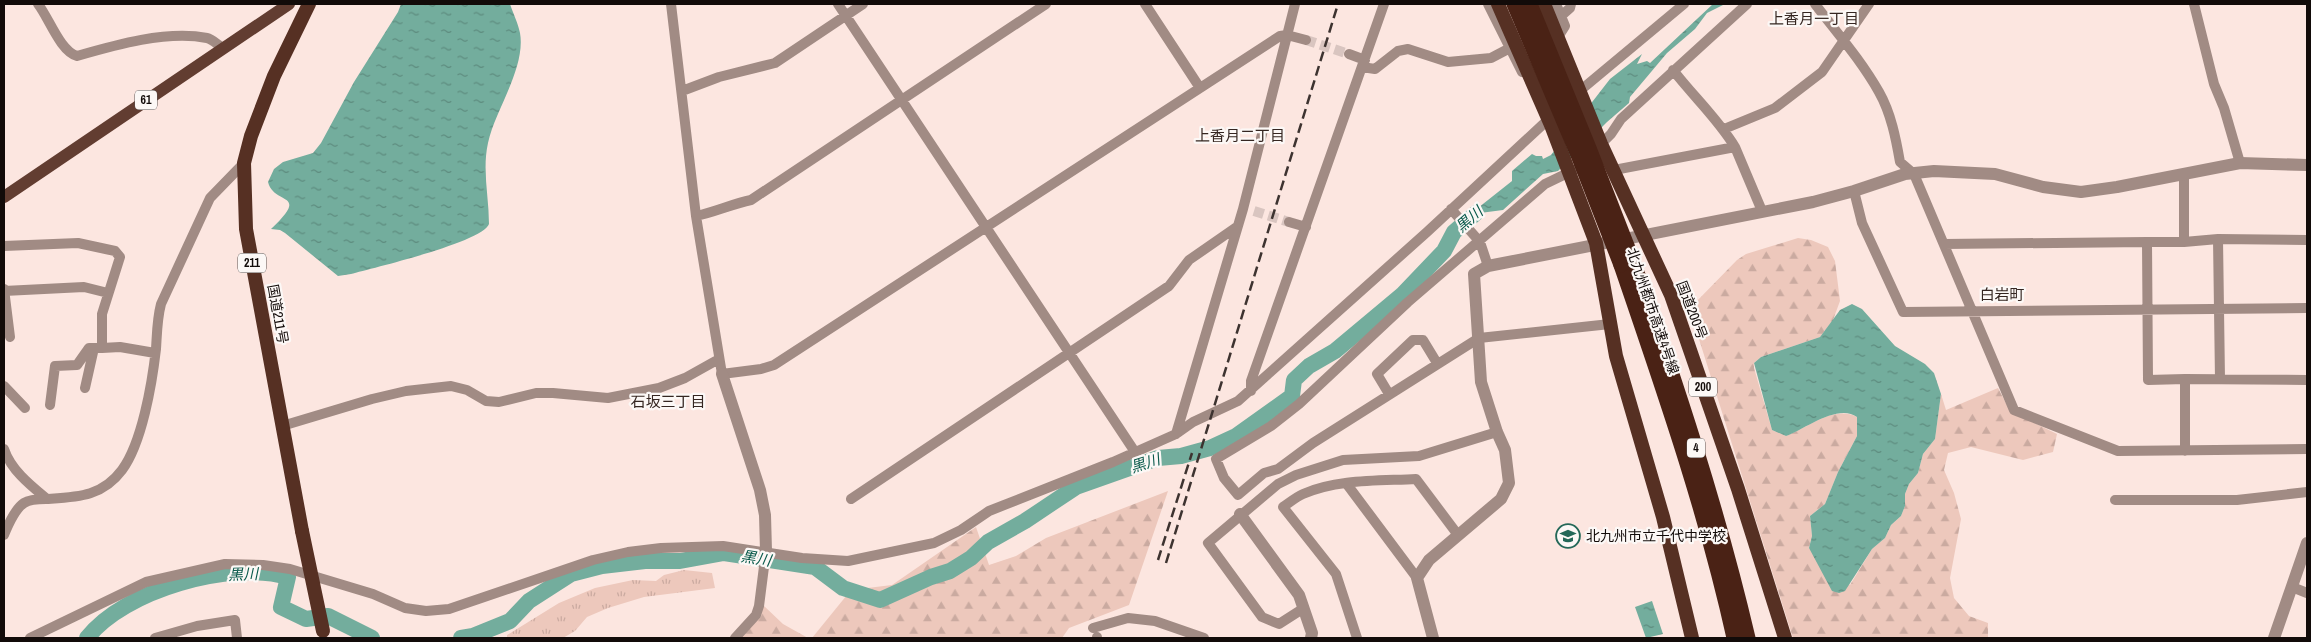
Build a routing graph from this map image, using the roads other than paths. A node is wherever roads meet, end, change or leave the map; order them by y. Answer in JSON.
{"nodes":[{"id":1,"x":38,"y":4,"type":"edge"},
{"id":2,"x":289,"y":4,"type":"edge"},
{"id":3,"x":309,"y":4,"type":"edge"},
{"id":4,"x":671,"y":4,"type":"edge"},
{"id":5,"x":838,"y":4,"type":"edge"},
{"id":6,"x":863,"y":4,"type":"edge"},
{"id":7,"x":1046,"y":4,"type":"edge"},
{"id":8,"x":1145,"y":4,"type":"edge"},
{"id":9,"x":1295,"y":4,"type":"edge"},
{"id":10,"x":1384,"y":4,"type":"edge"},
{"id":11,"x":1488,"y":4,"type":"edge"},
{"id":12,"x":1498,"y":4,"type":"edge"},
{"id":13,"x":1514,"y":4,"type":"edge"},
{"id":14,"x":1530,"y":4,"type":"edge"},
{"id":15,"x":1544,"y":4,"type":"edge"},
{"id":16,"x":1556,"y":4,"type":"edge"},
{"id":17,"x":1571,"y":4,"type":"edge"},
{"id":18,"x":1684,"y":4,"type":"edge"},
{"id":19,"x":1747,"y":4,"type":"edge"},
{"id":20,"x":1815,"y":4,"type":"edge"},
{"id":21,"x":1869,"y":4,"type":"edge"},
{"id":22,"x":2194,"y":4,"type":"edge"},
{"id":23,"x":846,"y":16,"type":"junction"},
{"id":24,"x":1560,"y":16,"type":"junction"},
{"id":25,"x":1287,"y":35,"type":"junction"},
{"id":26,"x":1558,"y":36,"type":"junction"},
{"id":27,"x":1306,"y":40,"type":"tunnel mouth"},
{"id":28,"x":1845,"y":41,"type":"junction"},
{"id":29,"x":223,"y":48,"type":"junction"},
{"id":30,"x":1510,"y":48,"type":"junction"},
{"id":31,"x":1349,"y":54,"type":"tunnel mouth"},
{"id":32,"x":1364,"y":63,"type":"junction"},
{"id":33,"x":1673,"y":70,"type":"junction"},
{"id":34,"x":1530,"y":78,"type":"junction"},
{"id":35,"x":1200,"y":88,"type":"junction"},
{"id":36,"x":682,"y":91,"type":"junction"},
{"id":37,"x":1581,"y":94,"type":"junction"},
{"id":38,"x":901,"y":99,"type":"junction"},
{"id":39,"x":1549,"y":122,"type":"junction"},
{"id":40,"x":1724,"y":129,"type":"junction"},
{"id":41,"x":1600,"y":141,"type":"junction"},
{"id":42,"x":1734,"y":147,"type":"junction"},
{"id":43,"x":244,"y":163,"type":"junction"},
{"id":44,"x":2240,"y":163,"type":"junction"},
{"id":45,"x":2307,"y":165,"type":"edge"},
{"id":46,"x":1614,"y":170,"type":"junction"},
{"id":47,"x":1569,"y":171,"type":"junction"},
{"id":48,"x":1914,"y":174,"type":"junction"},
{"id":49,"x":2184,"y":174,"type":"junction"},
{"id":50,"x":1854,"y":191,"type":"junction"},
{"id":51,"x":4,"y":197,"type":"edge"},
{"id":52,"x":1243,"y":209,"type":"junction"},
{"id":53,"x":1453,"y":211,"type":"junction"},
{"id":54,"x":1254,"y":212,"type":"tunnel mouth"},
{"id":55,"x":1762,"y":212,"type":"junction"},
{"id":56,"x":696,"y":216,"type":"junction"},
{"id":57,"x":1289,"y":222,"type":"tunnel mouth"},
{"id":58,"x":985,"y":226,"type":"junction"},
{"id":59,"x":1238,"y":226,"type":"junction"},
{"id":60,"x":1306,"y":227,"type":"junction"},
{"id":61,"x":1642,"y":235,"type":"junction"},
{"id":62,"x":2218,"y":239,"type":"junction"},
{"id":63,"x":1478,"y":240,"type":"junction"},
{"id":64,"x":2307,"y":240,"type":"edge"},
{"id":65,"x":2147,"y":242,"type":"junction"},
{"id":66,"x":2184,"y":242,"type":"junction"},
{"id":67,"x":1596,"y":243,"type":"junction"},
{"id":68,"x":1944,"y":244,"type":"junction"},
{"id":69,"x":4,"y":246,"type":"edge"},
{"id":70,"x":1627,"y":263,"type":"junction"},
{"id":71,"x":1488,"y":266,"type":"junction"},
{"id":72,"x":4,"y":290,"type":"edge"},
{"id":73,"x":108,"y":293,"type":"junction"},
{"id":74,"x":2219,"y":308,"type":"junction"},
{"id":75,"x":2307,"y":308,"type":"edge"},
{"id":76,"x":2147,"y":309,"type":"junction"},
{"id":77,"x":1971,"y":310,"type":"junction"},
{"id":78,"x":1610,"y":324,"type":"junction"},
{"id":79,"x":10,"y":337,"type":"dead end"},
{"id":80,"x":1479,"y":338,"type":"junction"},
{"id":81,"x":98,"y":348,"type":"junction"},
{"id":82,"x":155,"y":353,"type":"junction"},
{"id":83,"x":1070,"y":354,"type":"junction"},
{"id":84,"x":719,"y":359,"type":"junction"},
{"id":85,"x":1437,"y":363,"type":"junction"},
{"id":86,"x":722,"y":374,"type":"junction"},
{"id":87,"x":2185,"y":379,"type":"junction"},
{"id":88,"x":2220,"y":379,"type":"junction"},
{"id":89,"x":2307,"y":380,"type":"edge"},
{"id":90,"x":4,"y":386,"type":"edge"},
{"id":91,"x":85,"y":388,"type":"dead end"},
{"id":92,"x":1250,"y":391,"type":"junction"},
{"id":93,"x":1389,"y":394,"type":"junction"},
{"id":94,"x":50,"y":405,"type":"dead end"},
{"id":95,"x":25,"y":408,"type":"dead end"},
{"id":96,"x":282,"y":426,"type":"junction"},
{"id":97,"x":1497,"y":432,"type":"junction"},
{"id":98,"x":1176,"y":434,"type":"junction"},
{"id":99,"x":4,"y":449,"type":"edge"},
{"id":100,"x":2307,"y":449,"type":"edge"},
{"id":101,"x":2185,"y":451,"type":"junction"},
{"id":102,"x":1135,"y":452,"type":"junction"},
{"id":103,"x":1346,"y":483,"type":"junction"},
{"id":104,"x":2307,"y":492,"type":"edge"},
{"id":105,"x":47,"y":499,"type":"junction"},
{"id":106,"x":851,"y":499,"type":"dead end"},
{"id":107,"x":2115,"y":500,"type":"dead end"},
{"id":108,"x":1240,"y":514,"type":"junction"},
{"id":109,"x":4,"y":535,"type":"edge"},
{"id":110,"x":1458,"y":535,"type":"junction"},
{"id":111,"x":2307,"y":543,"type":"edge"},
{"id":112,"x":766,"y":554,"type":"junction"},
{"id":113,"x":1417,"y":578,"type":"junction"},
{"id":114,"x":2292,"y":587,"type":"junction"},
{"id":115,"x":2307,"y":593,"type":"edge"},
{"id":116,"x":1304,"y":608,"type":"junction"},
{"id":117,"x":1096,"y":634,"type":"edge"},
{"id":118,"x":179,"y":635,"type":"edge"},
{"id":119,"x":324,"y":635,"type":"edge"},
{"id":120,"x":30,"y":638,"type":"edge"},
{"id":121,"x":155,"y":638,"type":"edge"},
{"id":122,"x":237,"y":638,"type":"edge"},
{"id":123,"x":735,"y":638,"type":"edge"},
{"id":124,"x":1204,"y":638,"type":"edge"},
{"id":125,"x":1311,"y":638,"type":"edge"},
{"id":126,"x":1357,"y":638,"type":"edge"},
{"id":127,"x":1433,"y":638,"type":"edge"},
{"id":128,"x":1692,"y":638,"type":"edge"},
{"id":129,"x":1734,"y":638,"type":"edge"},
{"id":130,"x":1748,"y":638,"type":"edge"},
{"id":131,"x":1785,"y":638,"type":"edge"},
{"id":132,"x":2274,"y":638,"type":"edge"}],
"edges":[{"from":1,"to":29,"type":"street"},
{"from":2,"to":29,"type":"main road","number":"61"},
{"from":3,"to":43,"type":"highway","name":"国道211号","number":"211"},
{"from":4,"to":36,"type":"street"},
{"from":5,"to":23,"type":"street"},
{"from":6,"to":23,"type":"street"},
{"from":7,"to":38,"type":"street"},
{"from":8,"to":35,"type":"street"},
{"from":9,"to":25,"type":"street"},
{"from":10,"to":32,"type":"street"},
{"from":11,"to":30,"type":"street"},
{"from":12,"to":34,"type":"highway"},
{"from":13,"to":70,"type":"highway","name":"北九州都市高速4号線","number":"4","bridge":true},
{"from":14,"to":70,"type":"highway","name":"北九州都市高速4号線","number":"4","bridge":true},
{"from":15,"to":26,"type":"highway","name":"国道200号","number":"200"},
{"from":16,"to":24,"type":"street"},
{"from":17,"to":24,"type":"street"},
{"from":18,"to":37,"type":"street"},
{"from":19,"to":33,"type":"street"},
{"from":20,"to":28,"type":"street"},
{"from":21,"to":28,"type":"street"},
{"from":22,"to":44,"type":"street"},
{"from":23,"to":36,"type":"street"},
{"from":23,"to":38,"type":"street"},
{"from":24,"to":26,"type":"street"},
{"from":25,"to":27,"type":"street"},
{"from":25,"to":35,"type":"street"},
{"from":25,"to":52,"type":"street"},
{"from":26,"to":37,"type":"highway","name":"国道200号","number":"200"},
{"from":28,"to":40,"type":"street"},
{"from":28,"to":48,"type":"street"},
{"from":29,"to":51,"type":"main road","number":"61"},
{"from":30,"to":32,"type":"street"},
{"from":30,"to":34,"type":"street"},
{"from":31,"to":32,"type":"street"},
{"from":32,"to":60,"type":"street"},
{"from":33,"to":40,"type":"street"},
{"from":33,"to":41,"type":"street"},
{"from":34,"to":39,"type":"highway"},
{"from":35,"to":58,"type":"street"},
{"from":36,"to":56,"type":"street"},
{"from":37,"to":39,"type":"street"},
{"from":37,"to":41,"type":"highway","name":"国道200号","number":"200"},
{"from":38,"to":56,"type":"street"},
{"from":38,"to":58,"type":"street"},
{"from":39,"to":47,"type":"highway"},
{"from":39,"to":53,"type":"street"},
{"from":40,"to":42,"type":"street"},
{"from":41,"to":46,"type":"highway","name":"国道200号","number":"200"},
{"from":41,"to":47,"type":"street"},
{"from":42,"to":46,"type":"street"},
{"from":42,"to":55,"type":"street"},
{"from":43,"to":82,"type":"street"},
{"from":43,"to":96,"type":"highway","name":"国道211号","number":"211"},
{"from":44,"to":45,"type":"street"},
{"from":44,"to":49,"type":"street"},
{"from":46,"to":61,"type":"highway","name":"国道200号","number":"200"},
{"from":47,"to":63,"type":"street"},
{"from":47,"to":67,"type":"highway"},
{"from":48,"to":49,"type":"street"},
{"from":48,"to":50,"type":"street"},
{"from":48,"to":68,"type":"street"},
{"from":49,"to":66,"type":"street"},
{"from":50,"to":55,"type":"street"},
{"from":50,"to":77,"type":"street"},
{"from":52,"to":54,"type":"street"},
{"from":52,"to":59,"type":"street"},
{"from":53,"to":63,"type":"street"},
{"from":53,"to":92,"type":"street"},
{"from":55,"to":61,"type":"street"},
{"from":56,"to":84,"type":"street"},
{"from":57,"to":60,"type":"street"},
{"from":58,"to":83,"type":"street"},
{"from":58,"to":86,"type":"street"},
{"from":59,"to":83,"type":"street"},
{"from":59,"to":98,"type":"street"},
{"from":60,"to":92,"type":"street"},
{"from":61,"to":67,"type":"street"},
{"from":61,"to":131,"type":"highway","name":"国道200号","number":"200"},
{"from":62,"to":64,"type":"street"},
{"from":62,"to":66,"type":"street"},
{"from":62,"to":74,"type":"street"},
{"from":63,"to":71,"type":"street"},
{"from":63,"to":93,"type":"street"},
{"from":65,"to":66,"type":"street"},
{"from":65,"to":68,"type":"street"},
{"from":65,"to":76,"type":"street"},
{"from":67,"to":71,"type":"street"},
{"from":67,"to":78,"type":"highway"},
{"from":68,"to":77,"type":"street"},
{"from":69,"to":73,"type":"street"},
{"from":70,"to":129,"type":"highway","name":"北九州都市高速4号線","number":"4"},
{"from":70,"to":130,"type":"highway","name":"北九州都市高速4号線","number":"4"},
{"from":71,"to":80,"type":"street"},
{"from":72,"to":73,"type":"street"},
{"from":72,"to":79,"type":"street"},
{"from":73,"to":81,"type":"street"},
{"from":74,"to":75,"type":"street"},
{"from":74,"to":76,"type":"street"},
{"from":74,"to":88,"type":"street"},
{"from":76,"to":77,"type":"street"},
{"from":76,"to":87,"type":"street"},
{"from":77,"to":101,"type":"street"},
{"from":78,"to":80,"type":"street"},
{"from":78,"to":128,"type":"highway"},
{"from":80,"to":85,"type":"street"},
{"from":80,"to":97,"type":"street"},
{"from":81,"to":82,"type":"street"},
{"from":81,"to":91,"type":"street"},
{"from":81,"to":94,"type":"street"},
{"from":82,"to":105,"type":"street"},
{"from":83,"to":102,"type":"street"},
{"from":83,"to":106,"type":"street"},
{"from":84,"to":86,"type":"street"},
{"from":84,"to":96,"type":"street"},
{"from":85,"to":93,"type":"street"},
{"from":85,"to":93,"type":"street"},
{"from":86,"to":112,"type":"street"},
{"from":87,"to":88,"type":"street"},
{"from":87,"to":101,"type":"street"},
{"from":88,"to":89,"type":"street"},
{"from":90,"to":95,"type":"street"},
{"from":92,"to":98,"type":"street"},
{"from":96,"to":119,"type":"highway","name":"国道211号","number":"211","bridge":true},
{"from":97,"to":108,"type":"street"},
{"from":97,"to":110,"type":"street"},
{"from":98,"to":102,"type":"street"},
{"from":99,"to":105,"type":"street"},
{"from":100,"to":101,"type":"street"},
{"from":102,"to":112,"type":"street"},
{"from":103,"to":110,"type":"street"},
{"from":103,"to":113,"type":"street"},
{"from":103,"to":126,"type":"street"},
{"from":104,"to":107,"type":"street"},
{"from":105,"to":109,"type":"street"},
{"from":108,"to":116,"type":"street"},
{"from":108,"to":116,"type":"street"},
{"from":110,"to":113,"type":"street"},
{"from":111,"to":114,"type":"street"},
{"from":112,"to":120,"type":"street"},
{"from":112,"to":123,"type":"street"},
{"from":113,"to":127,"type":"street"},
{"from":114,"to":115,"type":"street"},
{"from":114,"to":132,"type":"street"},
{"from":116,"to":125,"type":"street"},
{"from":117,"to":124,"type":"street"},
{"from":118,"to":121,"type":"street"},
{"from":118,"to":122,"type":"street"}]}
